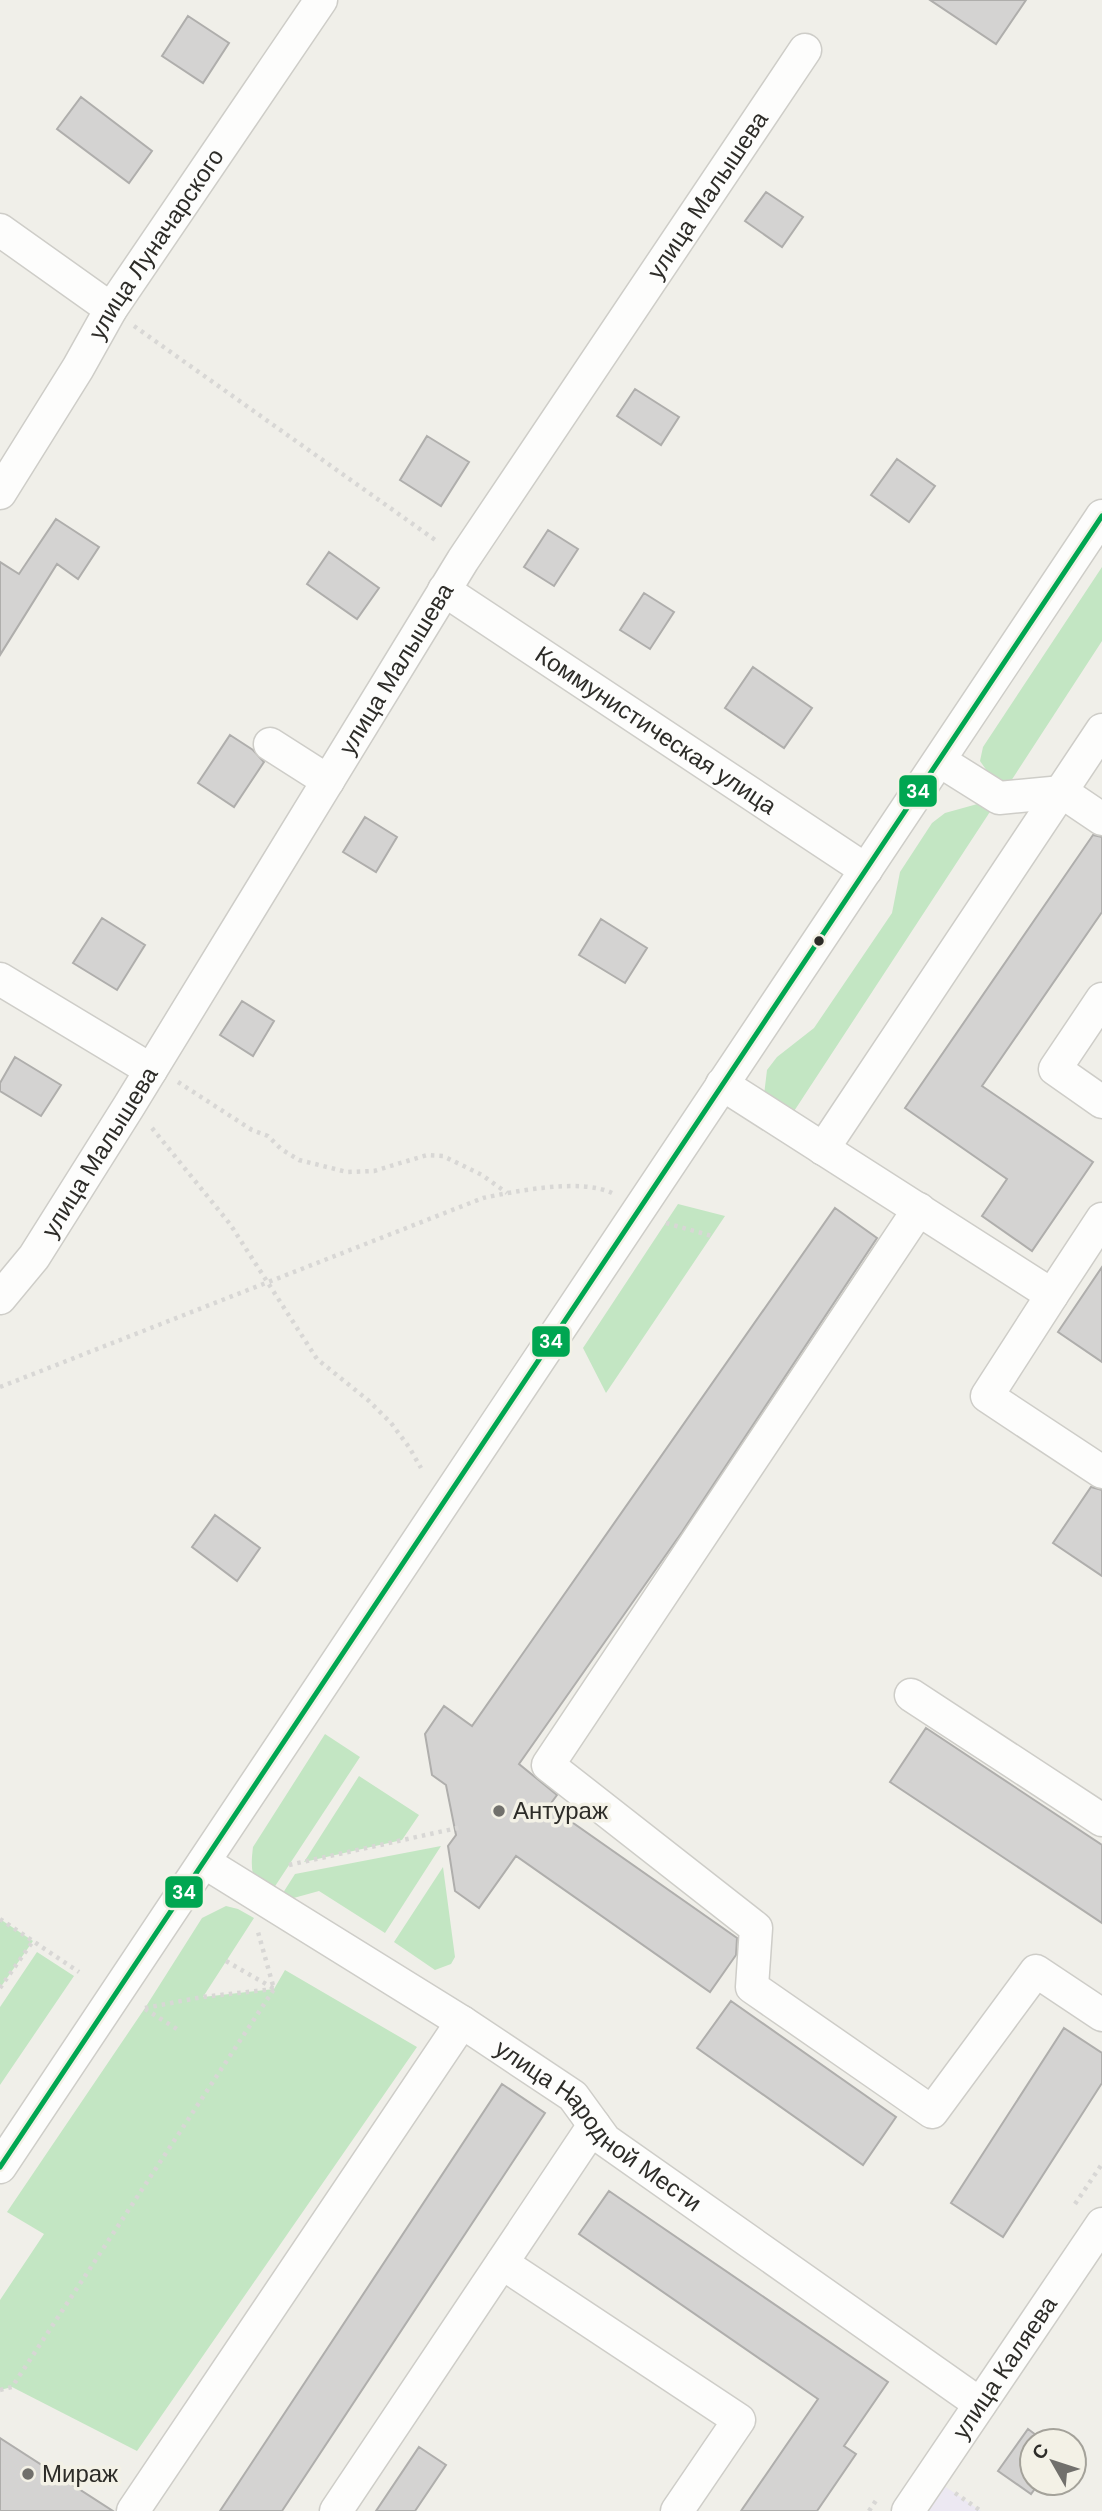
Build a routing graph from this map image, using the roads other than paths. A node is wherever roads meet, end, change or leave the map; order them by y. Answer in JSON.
{"nodes":[{"id":1,"x":321,"y":0,"type":"edge"},
{"id":2,"x":805,"y":50,"type":"dead end"},
{"id":3,"x":0,"y":230,"type":"edge"},
{"id":4,"x":111,"y":309,"type":"junction"},
{"id":5,"x":0,"y":493,"type":"edge"},
{"id":6,"x":1102,"y":516,"type":"edge"},
{"id":7,"x":444,"y":590,"type":"junction"},
{"id":8,"x":1102,"y":730,"type":"edge"},
{"id":9,"x":270,"y":744,"type":"dead end"},
{"id":10,"x":940,"y":761,"type":"junction"},
{"id":11,"x":328,"y":781,"type":"junction"},
{"id":12,"x":1062,"y":793,"type":"junction"},
{"id":13,"x":1102,"y":819,"type":"edge"},
{"id":14,"x":866,"y":870,"type":"junction"},
{"id":15,"x":0,"y":979,"type":"edge"},
{"id":16,"x":1102,"y":999,"type":"edge"},
{"id":17,"x":151,"y":1070,"type":"junction"},
{"id":18,"x":722,"y":1084,"type":"junction"},
{"id":19,"x":1102,"y":1102,"type":"edge"},
{"id":20,"x":823,"y":1149,"type":"junction"},
{"id":21,"x":919,"y":1209,"type":"junction"},
{"id":22,"x":1102,"y":1219,"type":"edge"},
{"id":23,"x":1052,"y":1295,"type":"junction"},
{"id":24,"x":0,"y":1298,"type":"edge"},
{"id":25,"x":1102,"y":1472,"type":"edge"},
{"id":26,"x":911,"y":1695,"type":"dead end"},
{"id":27,"x":1102,"y":1820,"type":"edge"},
{"id":28,"x":204,"y":1862,"type":"junction"},
{"id":29,"x":1102,"y":2015,"type":"edge"},
{"id":30,"x":462,"y":2022,"type":"junction"},
{"id":31,"x":594,"y":2125,"type":"junction"},
{"id":32,"x":0,"y":2167,"type":"edge"},
{"id":33,"x":1102,"y":2224,"type":"edge"},
{"id":34,"x":502,"y":2263,"type":"junction"},
{"id":35,"x":981,"y":2404,"type":"junction"},
{"id":36,"x":133,"y":2511,"type":"edge"},
{"id":37,"x":336,"y":2511,"type":"edge"},
{"id":38,"x":677,"y":2511,"type":"edge"},
{"id":39,"x":908,"y":2511,"type":"edge"}],
"edges":[{"from":1,"to":4,"type":"street","name":"улица Луначарского"},
{"from":2,"to":7,"type":"street","name":"улица Малышева"},
{"from":3,"to":4,"type":"street"},
{"from":4,"to":5,"type":"street","name":"улица Луначарского"},
{"from":6,"to":10,"type":"street"},
{"from":7,"to":11,"type":"street","name":"улица Малышева"},
{"from":7,"to":14,"type":"street","name":"Коммунистическая улица"},
{"from":8,"to":12,"type":"street"},
{"from":9,"to":11,"type":"street"},
{"from":10,"to":12,"type":"street"},
{"from":10,"to":14,"type":"street"},
{"from":11,"to":17,"type":"street","name":"улица Малышева"},
{"from":12,"to":13,"type":"street"},
{"from":12,"to":20,"type":"street"},
{"from":14,"to":18,"type":"street"},
{"from":15,"to":17,"type":"street"},
{"from":16,"to":19,"type":"street"},
{"from":17,"to":24,"type":"street","name":"улица Малышева"},
{"from":18,"to":20,"type":"street"},
{"from":18,"to":28,"type":"street"},
{"from":20,"to":21,"type":"street"},
{"from":21,"to":23,"type":"street"},
{"from":21,"to":29,"type":"street"},
{"from":22,"to":23,"type":"street"},
{"from":23,"to":25,"type":"street"},
{"from":26,"to":27,"type":"street"},
{"from":28,"to":30,"type":"street","name":"улица Народной Мести"},
{"from":28,"to":32,"type":"street"},
{"from":30,"to":31,"type":"street","name":"улица Народной Мести"},
{"from":30,"to":36,"type":"street"},
{"from":31,"to":34,"type":"street"},
{"from":31,"to":35,"type":"street","name":"улица Народной Мести"},
{"from":33,"to":35,"type":"street","name":"улица Каляева"},
{"from":34,"to":37,"type":"street"},
{"from":34,"to":38,"type":"street"},
{"from":35,"to":39,"type":"street","name":"улица Каляева"}]}
